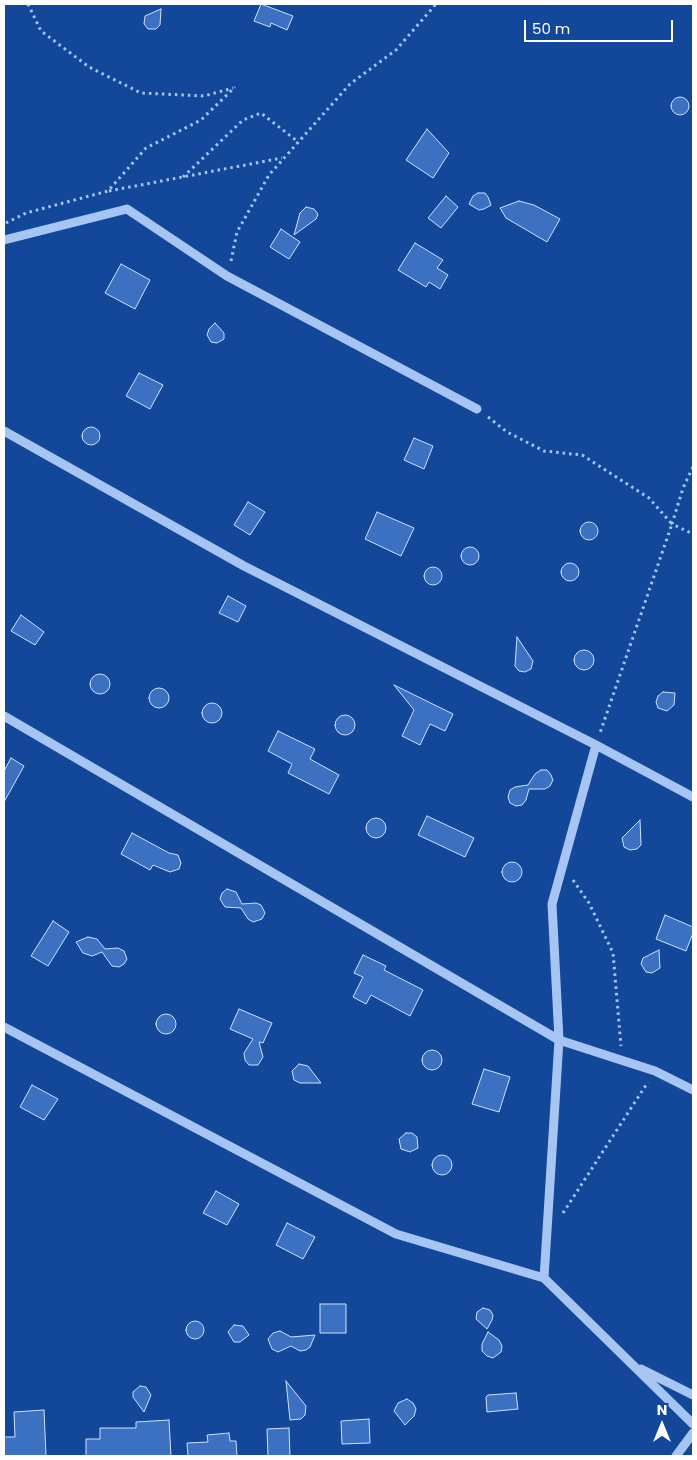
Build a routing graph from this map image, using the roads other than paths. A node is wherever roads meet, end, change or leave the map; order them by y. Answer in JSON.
{"nodes":[{"id":1,"x":4,"y":240,"type":"edge"},
{"id":2,"x":477,"y":409,"type":"road end"},
{"id":3,"x":4,"y":431,"type":"edge"},
{"id":4,"x":4,"y":716,"type":"edge"},
{"id":5,"x":596,"y":745,"type":"junction"},
{"id":6,"x":693,"y":797,"type":"edge"},
{"id":7,"x":4,"y":1027,"type":"edge"},
{"id":8,"x":560,"y":1040,"type":"junction"},
{"id":9,"x":693,"y":1090,"type":"edge"},
{"id":10,"x":544,"y":1278,"type":"junction"},
{"id":11,"x":634,"y":1366,"type":"junction"},
{"id":12,"x":693,"y":1395,"type":"edge"},
{"id":13,"x":693,"y":1424,"type":"edge"},
{"id":14,"x":693,"y":1433,"type":"edge"},
{"id":15,"x":676,"y":1456,"type":"edge"}],
"edges":[{"from":1,"to":2,"type":"street"},
{"from":3,"to":5,"type":"street"},
{"from":4,"to":8,"type":"street"},
{"from":5,"to":6,"type":"street"},
{"from":5,"to":8,"type":"street"},
{"from":7,"to":10,"type":"street"},
{"from":8,"to":9,"type":"street"},
{"from":8,"to":10,"type":"street"},
{"from":10,"to":11,"type":"street"},
{"from":11,"to":12,"type":"street"},
{"from":11,"to":13,"type":"street"},
{"from":14,"to":15,"type":"street"}]}
